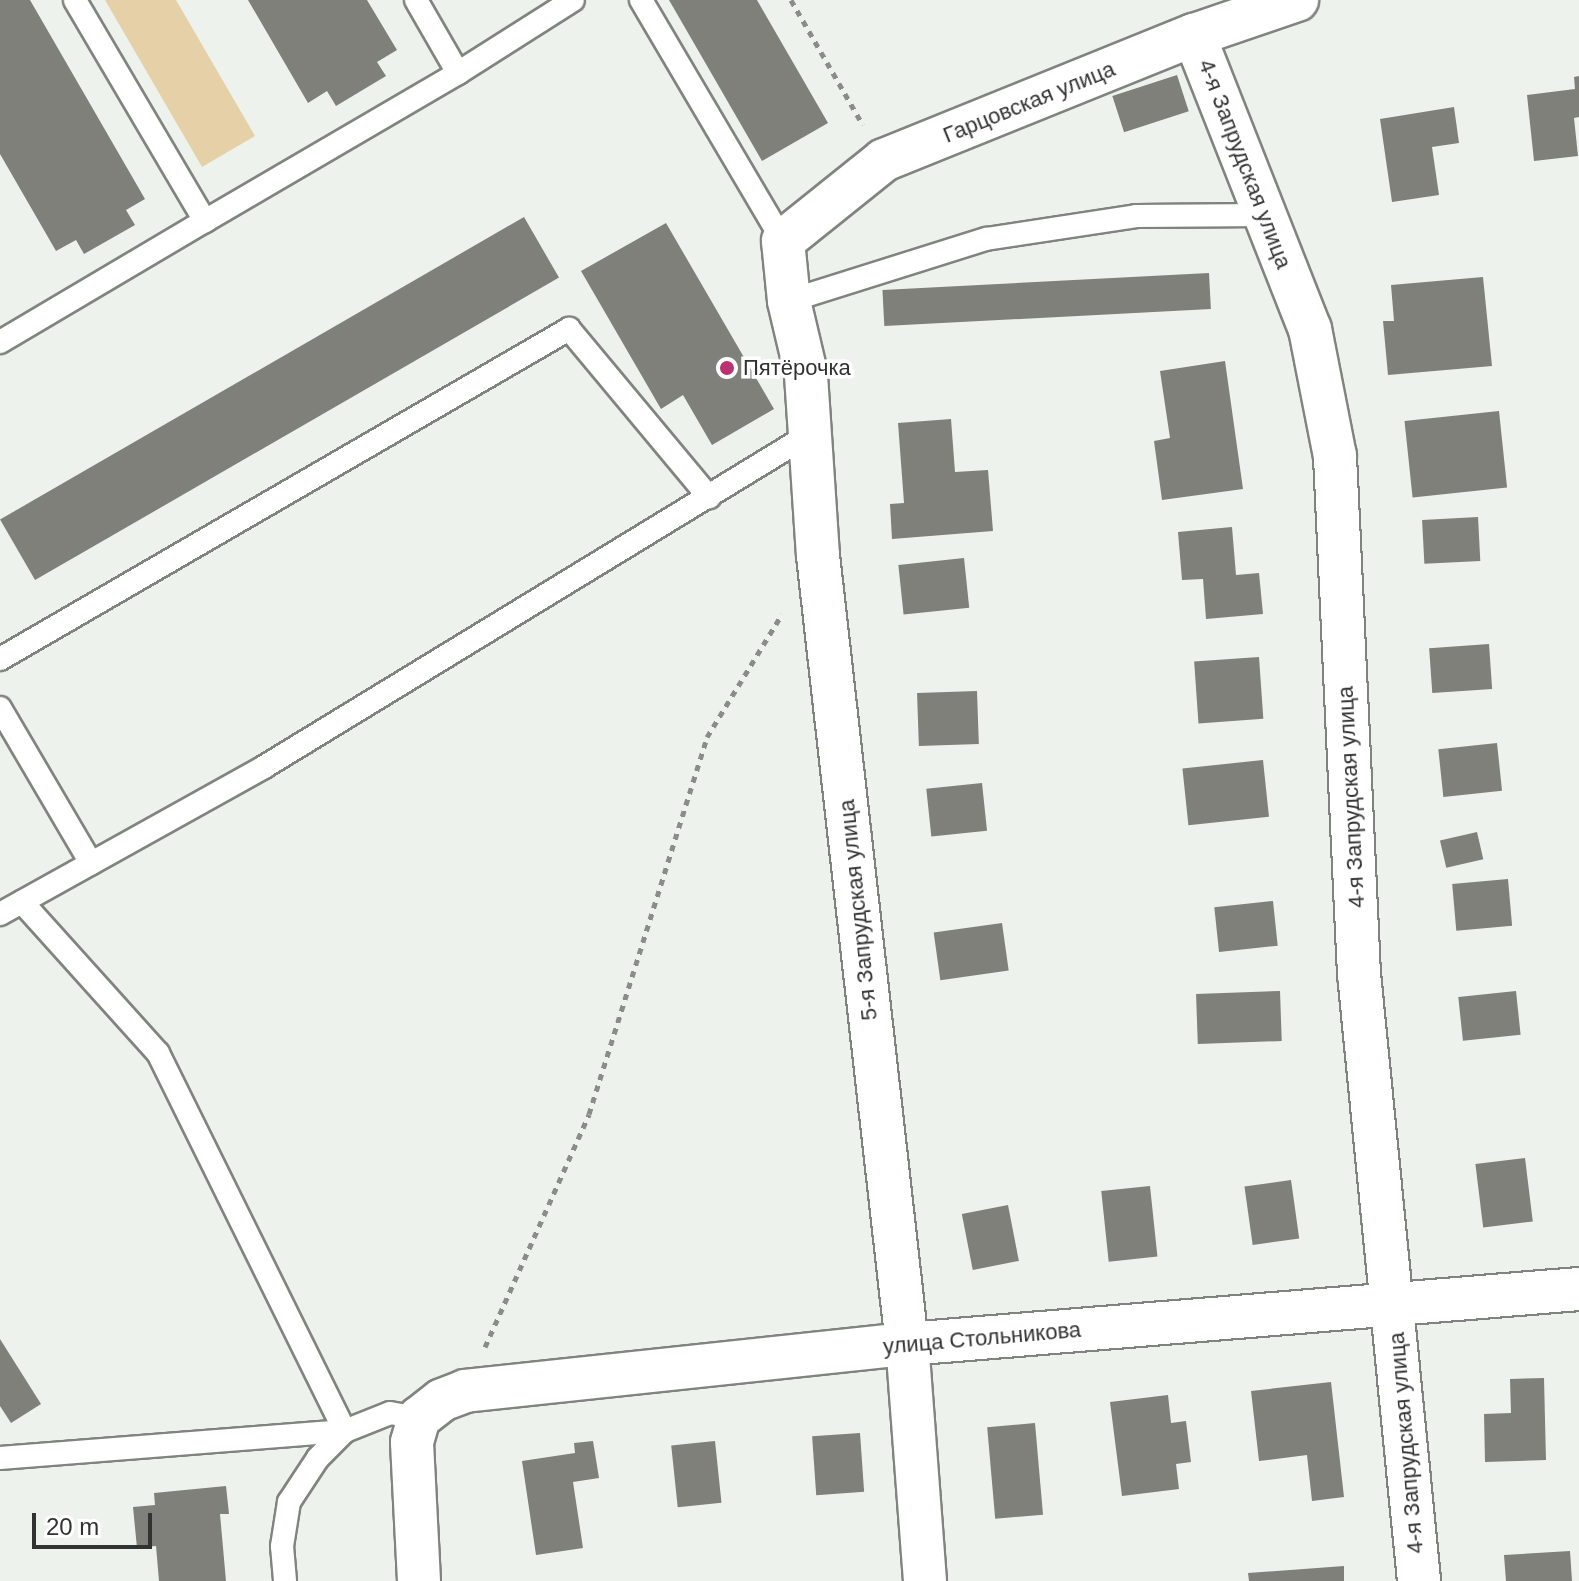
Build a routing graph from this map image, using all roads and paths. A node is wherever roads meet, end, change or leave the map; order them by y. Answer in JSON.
{"nodes":[{"id":1,"x":75,"y":0,"type":"edge"},
{"id":2,"x":573,"y":0,"type":"edge"},
{"id":3,"x":641,"y":0,"type":"edge"},
{"id":4,"x":791,"y":0,"type":"edge"},
{"id":5,"x":1297,"y":0,"type":"edge"},
{"id":6,"x":424,"y":3,"type":"edge"},
{"id":7,"x":1194,"y":35,"type":"junction"},
{"id":8,"x":458,"y":73,"type":"junction"},
{"id":9,"x":884,"y":160,"type":"junction"},
{"id":10,"x":1264,"y":215,"type":"junction"},
{"id":11,"x":205,"y":221,"type":"junction"},
{"id":12,"x":783,"y":241,"type":"junction"},
{"id":13,"x":789,"y":301,"type":"junction"},
{"id":14,"x":0,"y":342,"type":"edge"},
{"id":15,"x":810,"y":434,"type":"junction"},
{"id":16,"x":709,"y":497,"type":"junction"},
{"id":17,"x":818,"y":556,"type":"junction"},
{"id":18,"x":0,"y":659,"type":"edge"},
{"id":19,"x":0,"y":708,"type":"edge"},
{"id":20,"x":91,"y":863,"type":"junction"},
{"id":21,"x":22,"y":902,"type":"junction"},
{"id":22,"x":0,"y":914,"type":"edge"},
{"id":23,"x":1579,"y":1289,"type":"edge"},
{"id":24,"x":1393,"y":1303,"type":"junction"},
{"id":25,"x":907,"y":1344,"type":"junction"},
{"id":26,"x":465,"y":1391,"type":"junction"},
{"id":27,"x":415,"y":1430,"type":"junction"},
{"id":28,"x":345,"y":1431,"type":"junction"},
{"id":29,"x":0,"y":1458,"type":"edge"},
{"id":30,"x":285,"y":1581,"type":"edge"},
{"id":31,"x":419,"y":1581,"type":"edge"},
{"id":32,"x":925,"y":1581,"type":"edge"},
{"id":33,"x":1419,"y":1581,"type":"edge"}],
"edges":[{"from":1,"to":11,"type":"lane"},
{"from":2,"to":8,"type":"lane"},
{"from":3,"to":12,"type":"lane"},
{"from":4,"to":9,"type":"path"},
{"from":5,"to":7,"type":"street","name":"Гарцовская улица"},
{"from":6,"to":8,"type":"lane"},
{"from":7,"to":9,"type":"street","name":"Гарцовская улица"},
{"from":7,"to":10,"type":"street","name":"4-я Запрудская улица"},
{"from":8,"to":11,"type":"lane"},
{"from":9,"to":12,"type":"street","name":"Гарцовская улица"},
{"from":10,"to":13,"type":"lane"},
{"from":10,"to":24,"type":"street","name":"4-я Запрудская улица"},
{"from":11,"to":14,"type":"lane"},
{"from":12,"to":13,"type":"street","name":"5-я Запрудская улица"},
{"from":13,"to":15,"type":"street","name":"5-я Запрудская улица"},
{"from":15,"to":16,"type":"lane"},
{"from":15,"to":17,"type":"street","name":"5-я Запрудская улица"},
{"from":16,"to":18,"type":"lane"},
{"from":16,"to":20,"type":"lane"},
{"from":17,"to":25,"type":"street","name":"5-я Запрудская улица"},
{"from":17,"to":26,"type":"path"},
{"from":19,"to":20,"type":"lane"},
{"from":20,"to":21,"type":"lane"},
{"from":21,"to":22,"type":"lane"},
{"from":21,"to":28,"type":"lane"},
{"from":23,"to":24,"type":"street","name":"улица Стольникова"},
{"from":24,"to":25,"type":"street","name":"улица Стольникова"},
{"from":24,"to":33,"type":"street","name":"4-я Запрудская улица"},
{"from":25,"to":26,"type":"street","name":"улица Стольникова"},
{"from":25,"to":32,"type":"street","name":"5-я Запрудская улица"},
{"from":26,"to":27,"type":"street","name":"улица Стольникова"},
{"from":27,"to":28,"type":"lane"},
{"from":27,"to":31,"type":"street"},
{"from":28,"to":29,"type":"lane"},
{"from":28,"to":30,"type":"lane"}]}
